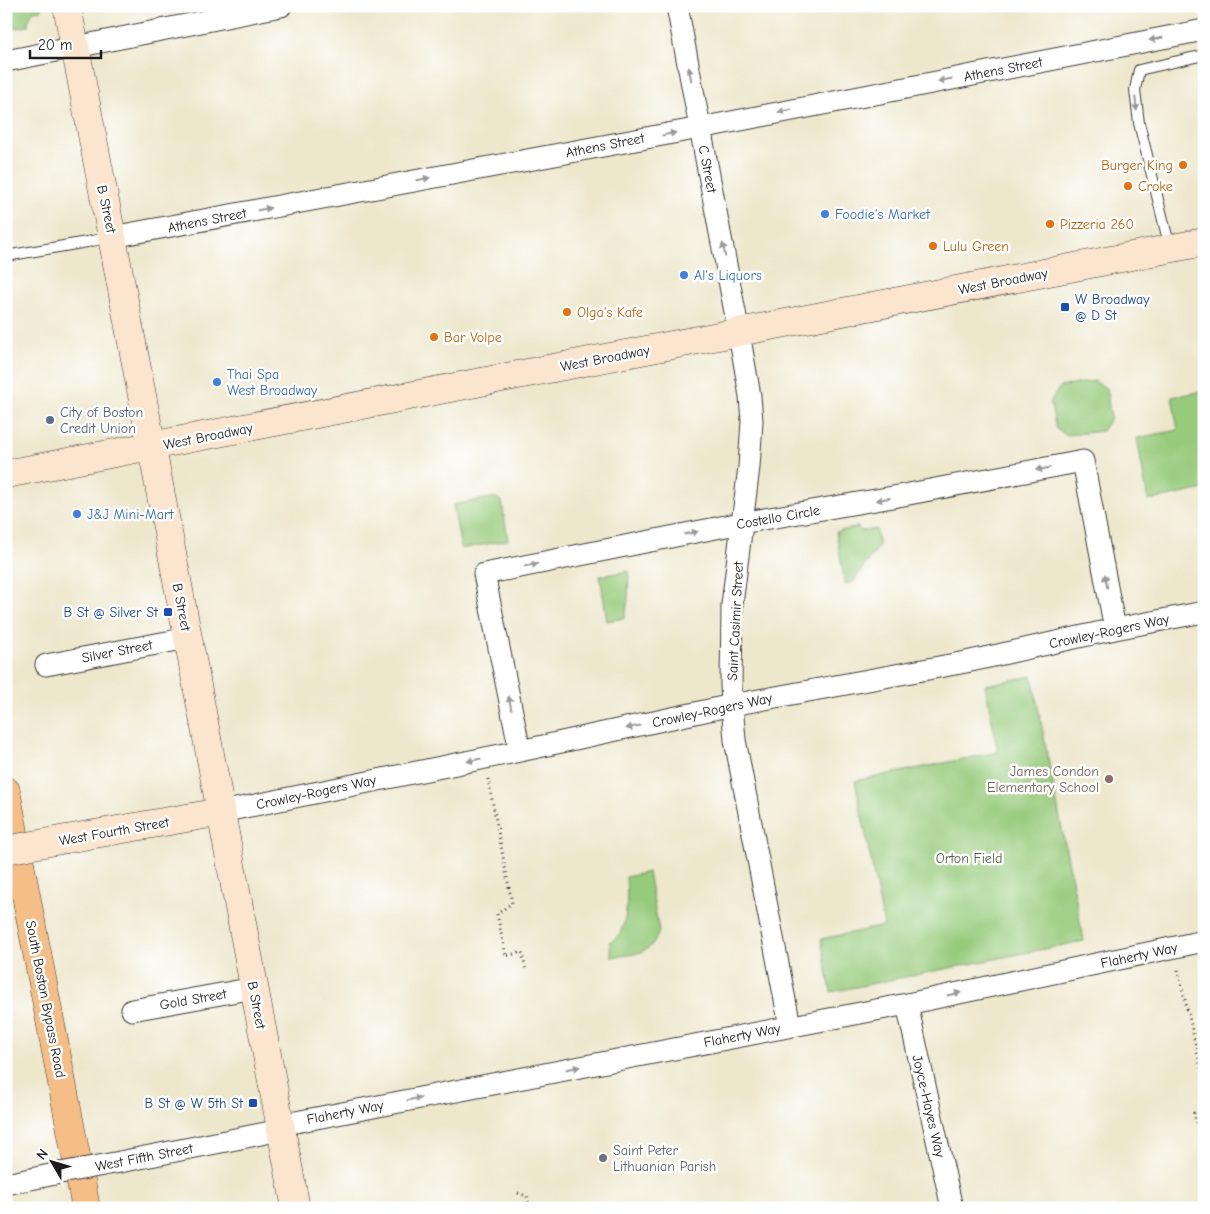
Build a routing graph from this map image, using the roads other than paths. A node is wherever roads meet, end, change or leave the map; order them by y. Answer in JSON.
{"nodes":[{"id":1,"x":67,"y":6,"type":"edge"},
{"id":2,"x":281,"y":6,"type":"edge"},
{"id":3,"x":677,"y":6,"type":"edge"},
{"id":4,"x":1204,"y":30,"type":"edge"},
{"id":5,"x":75,"y":48,"type":"junction"},
{"id":6,"x":1204,"y":55,"type":"edge"},
{"id":7,"x":6,"y":61,"type":"edge"},
{"id":8,"x":700,"y":128,"type":"junction"},
{"id":9,"x":112,"y":237,"type":"junction"},
{"id":10,"x":1204,"y":242,"type":"edge"},
{"id":11,"x":1170,"y":248,"type":"junction"},
{"id":12,"x":6,"y":256,"type":"edge"},
{"id":13,"x":740,"y":333,"type":"junction"},
{"id":14,"x":152,"y":446,"type":"junction"},
{"id":15,"x":16,"y":472,"type":"edge"},
{"id":16,"x":741,"y":523,"type":"junction"},
{"id":17,"x":1204,"y":612,"type":"edge"},
{"id":18,"x":1115,"y":629,"type":"junction"},
{"id":19,"x":188,"y":638,"type":"junction"},
{"id":20,"x":46,"y":666,"type":"dead end"},
{"id":21,"x":732,"y":705,"type":"junction"},
{"id":22,"x":520,"y":751,"type":"junction"},
{"id":23,"x":6,"y":791,"type":"edge"},
{"id":24,"x":221,"y":812,"type":"junction"},
{"id":25,"x":6,"y":850,"type":"edge"},
{"id":26,"x":1204,"y":941,"type":"edge"},
{"id":27,"x":254,"y":988,"type":"junction"},
{"id":28,"x":907,"y":1004,"type":"junction"},
{"id":29,"x":132,"y":1010,"type":"dead end"},
{"id":30,"x":790,"y":1026,"type":"junction"},
{"id":31,"x":281,"y":1128,"type":"junction"},
{"id":32,"x":6,"y":1184,"type":"edge"},
{"id":33,"x":86,"y":1208,"type":"edge"},
{"id":34,"x":296,"y":1208,"type":"edge"},
{"id":35,"x":952,"y":1208,"type":"edge"}],
"edges":[{"from":1,"to":5,"type":"main road","name":"B Street"},
{"from":2,"to":5,"type":"street"},
{"from":8,"to":3,"type":"street","name":"C Street","one_way":true},
{"from":4,"to":8,"type":"street","name":"Athens Street","one_way":true},
{"from":5,"to":7,"type":"street"},
{"from":5,"to":9,"type":"main road","name":"B Street"},
{"from":6,"to":11,"type":"lane","one_way":true},
{"from":9,"to":8,"type":"street","name":"Athens Street","one_way":true},
{"from":13,"to":8,"type":"street","name":"C Street","one_way":true},
{"from":9,"to":12,"type":"lane","name":"Athens Street"},
{"from":9,"to":14,"type":"main road","name":"B Street"},
{"from":10,"to":11,"type":"main road","name":"West Broadway"},
{"from":11,"to":13,"type":"main road","name":"West Broadway"},
{"from":13,"to":14,"type":"main road","name":"West Broadway"},
{"from":13,"to":16,"type":"street","name":"Saint Casimir Street"},
{"from":14,"to":15,"type":"main road","name":"West Broadway"},
{"from":14,"to":19,"type":"main road","name":"B Street"},
{"from":18,"to":16,"type":"street","name":"Costello Circle","one_way":true},
{"from":16,"to":21,"type":"street","name":"Saint Casimir Street"},
{"from":22,"to":16,"type":"street","name":"Costello Circle","one_way":true},
{"from":17,"to":18,"type":"street","name":"Crowley-Rogers Way"},
{"from":18,"to":21,"type":"street","name":"Crowley-Rogers Way"},
{"from":19,"to":20,"type":"street","name":"Silver Street"},
{"from":19,"to":24,"type":"main road","name":"B Street"},
{"from":21,"to":22,"type":"street","name":"Crowley-Rogers Way","one_way":true},
{"from":21,"to":30,"type":"street","name":"Saint Casimir Street"},
{"from":22,"to":24,"type":"street","name":"Crowley-Rogers Way","one_way":true},
{"from":23,"to":33,"type":"main road","name":"South Boston Bypass Road"},
{"from":24,"to":25,"type":"main road","name":"West Fourth Street","bridge":true},
{"from":24,"to":27,"type":"main road","name":"B Street"},
{"from":28,"to":26,"type":"street","name":"Flaherty Way","one_way":true},
{"from":27,"to":29,"type":"street","name":"Gold Street"},
{"from":27,"to":31,"type":"main road","name":"B Street"},
{"from":28,"to":30,"type":"street","name":"Flaherty Way"},
{"from":28,"to":35,"type":"street","name":"Joyce-Hayes Way"},
{"from":31,"to":30,"type":"street","name":"Flaherty Way","one_way":true},
{"from":31,"to":32,"type":"street","name":"West Fifth Street","bridge":true},
{"from":31,"to":34,"type":"main road","name":"B Street"}]}
